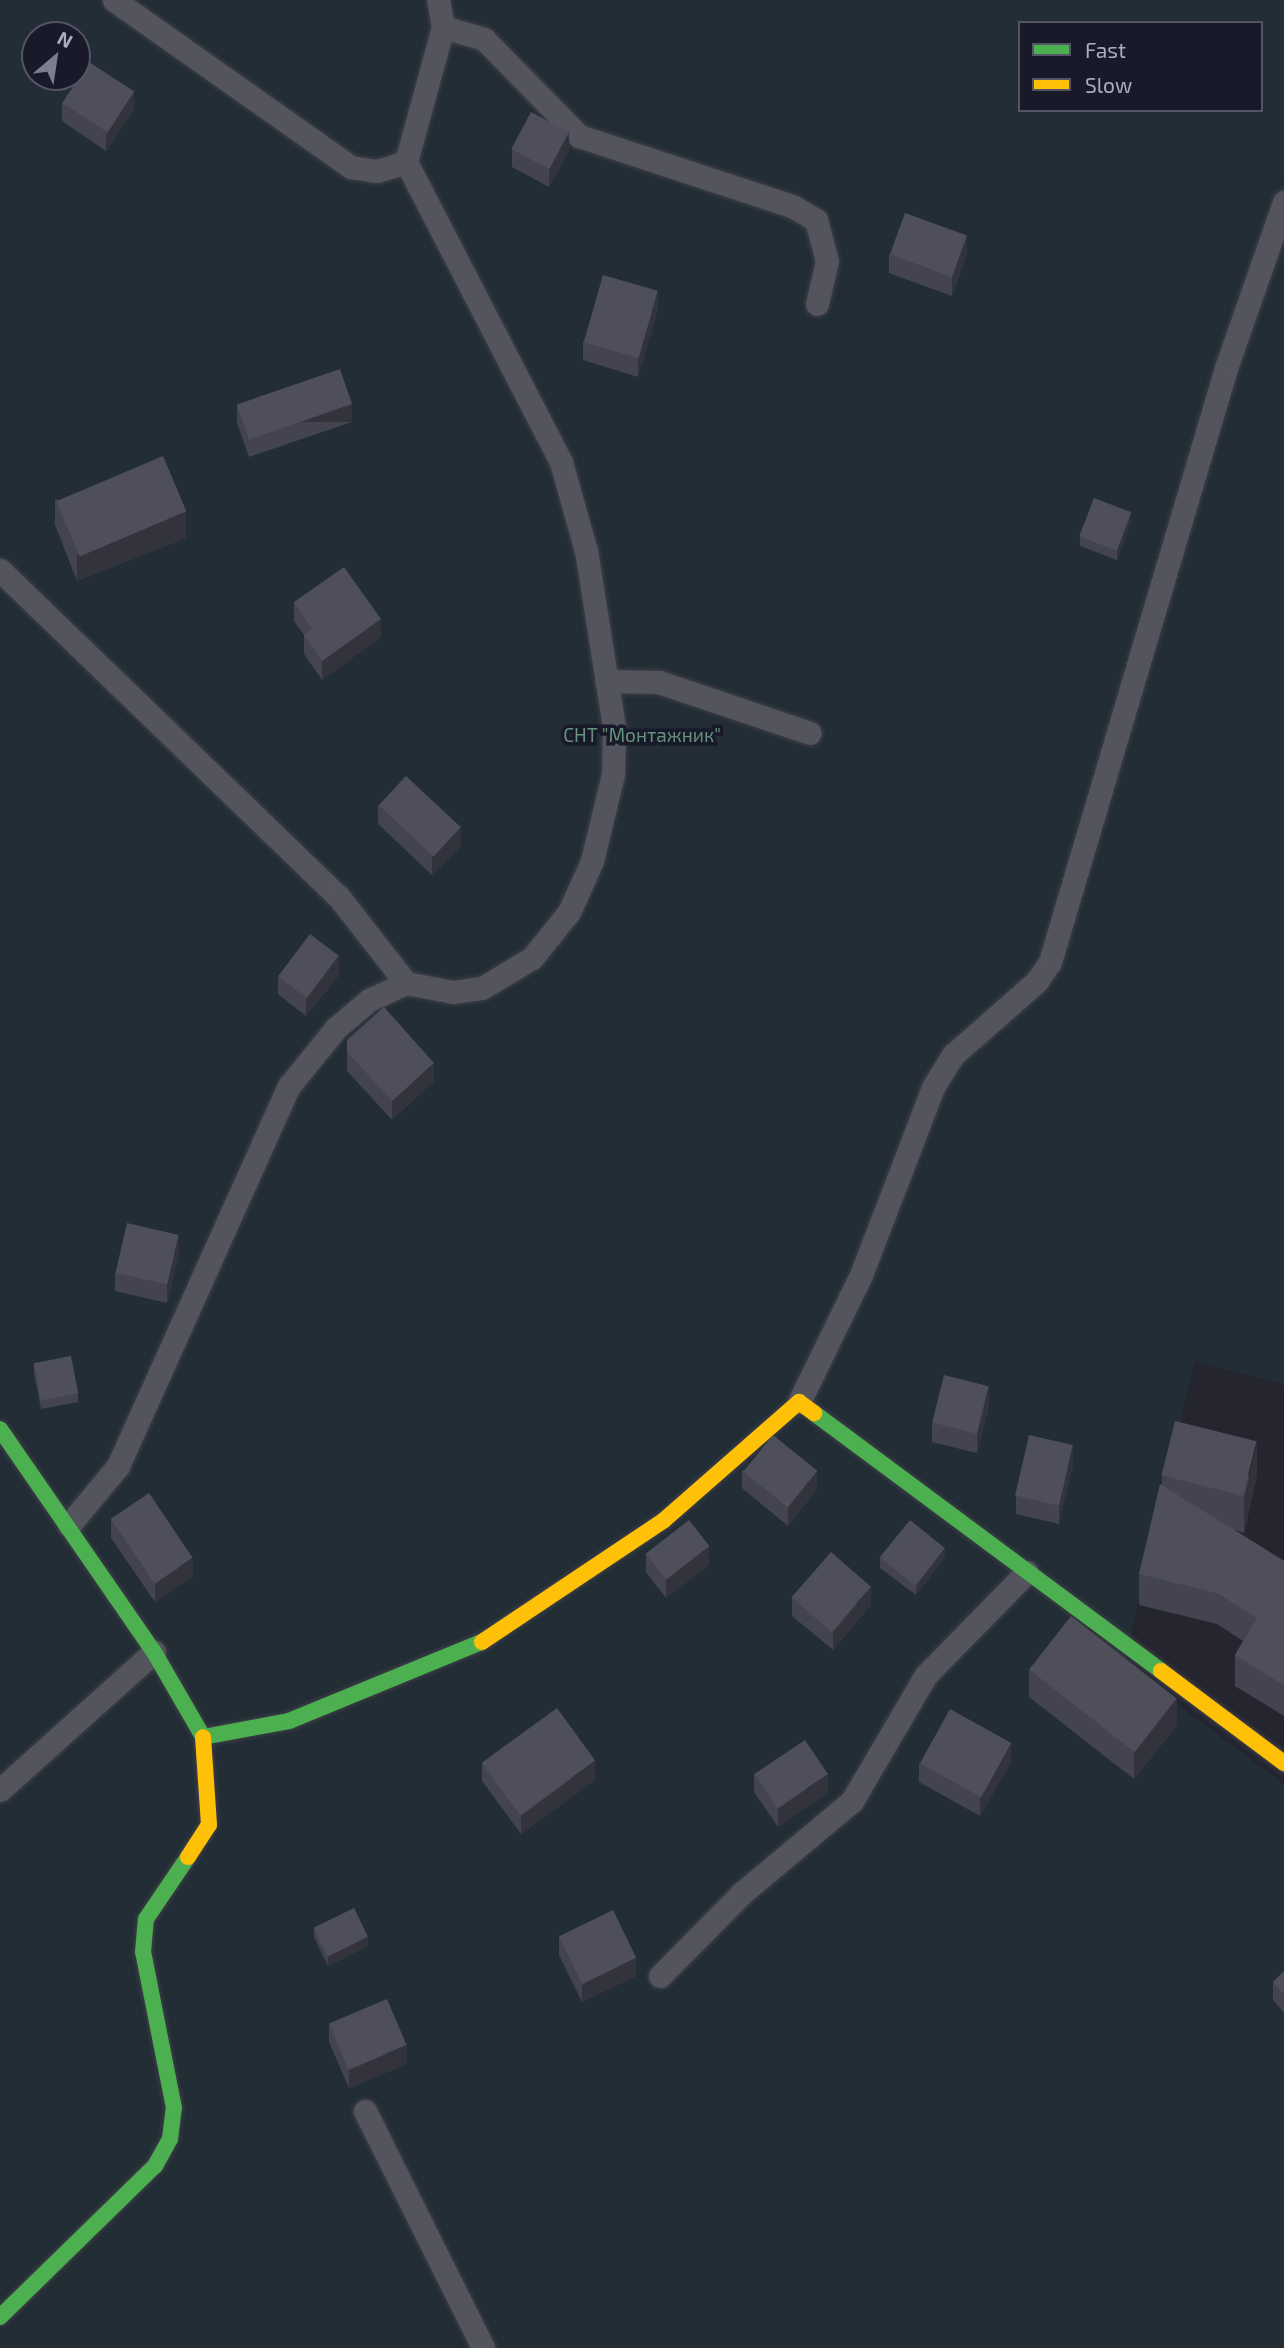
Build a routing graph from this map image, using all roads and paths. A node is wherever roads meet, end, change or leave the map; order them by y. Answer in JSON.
{"nodes":[{"id":1,"x":114,"y":0,"type":"edge"},
{"id":2,"x":438,"y":0,"type":"edge"},
{"id":3,"x":443,"y":27,"type":"junction"},
{"id":4,"x":406,"y":162,"type":"junction"},
{"id":5,"x":1284,"y":202,"type":"edge"},
{"id":6,"x":817,"y":304,"type":"dead end"},
{"id":7,"x":0,"y":570,"type":"edge"},
{"id":8,"x":606,"y":681,"type":"junction"},
{"id":9,"x":810,"y":733,"type":"dead end"},
{"id":10,"x":406,"y":984,"type":"junction"},
{"id":11,"x":799,"y":1402,"type":"junction"},
{"id":12,"x":0,"y":1429,"type":"edge"},
{"id":13,"x":69,"y":1525,"type":"junction"},
{"id":14,"x":1027,"y":1572,"type":"junction"},
{"id":15,"x":154,"y":1652,"type":"junction"},
{"id":16,"x":203,"y":1737,"type":"junction"},
{"id":17,"x":1284,"y":1763,"type":"edge"},
{"id":18,"x":0,"y":1790,"type":"edge"},
{"id":19,"x":660,"y":1976,"type":"dead end"},
{"id":20,"x":365,"y":2111,"type":"dead end"},
{"id":21,"x":0,"y":2317,"type":"edge"},
{"id":22,"x":483,"y":2348,"type":"edge"}],
"edges":[{"from":1,"to":4,"type":"lane"},
{"from":2,"to":3,"type":"lane"},
{"from":3,"to":4,"type":"lane"},
{"from":3,"to":6,"type":"lane"},
{"from":4,"to":8,"type":"lane"},
{"from":5,"to":11,"type":"lane"},
{"from":7,"to":10,"type":"lane"},
{"from":8,"to":9,"type":"lane"},
{"from":8,"to":10,"type":"lane"},
{"from":10,"to":13,"type":"lane"},
{"from":11,"to":14,"type":"street"},
{"from":11,"to":16,"type":"street"},
{"from":12,"to":13,"type":"street"},
{"from":13,"to":15,"type":"street"},
{"from":14,"to":17,"type":"street"},
{"from":14,"to":19,"type":"lane"},
{"from":15,"to":16,"type":"street"},
{"from":15,"to":18,"type":"lane"},
{"from":16,"to":21,"type":"street"},
{"from":20,"to":22,"type":"lane"}]}
